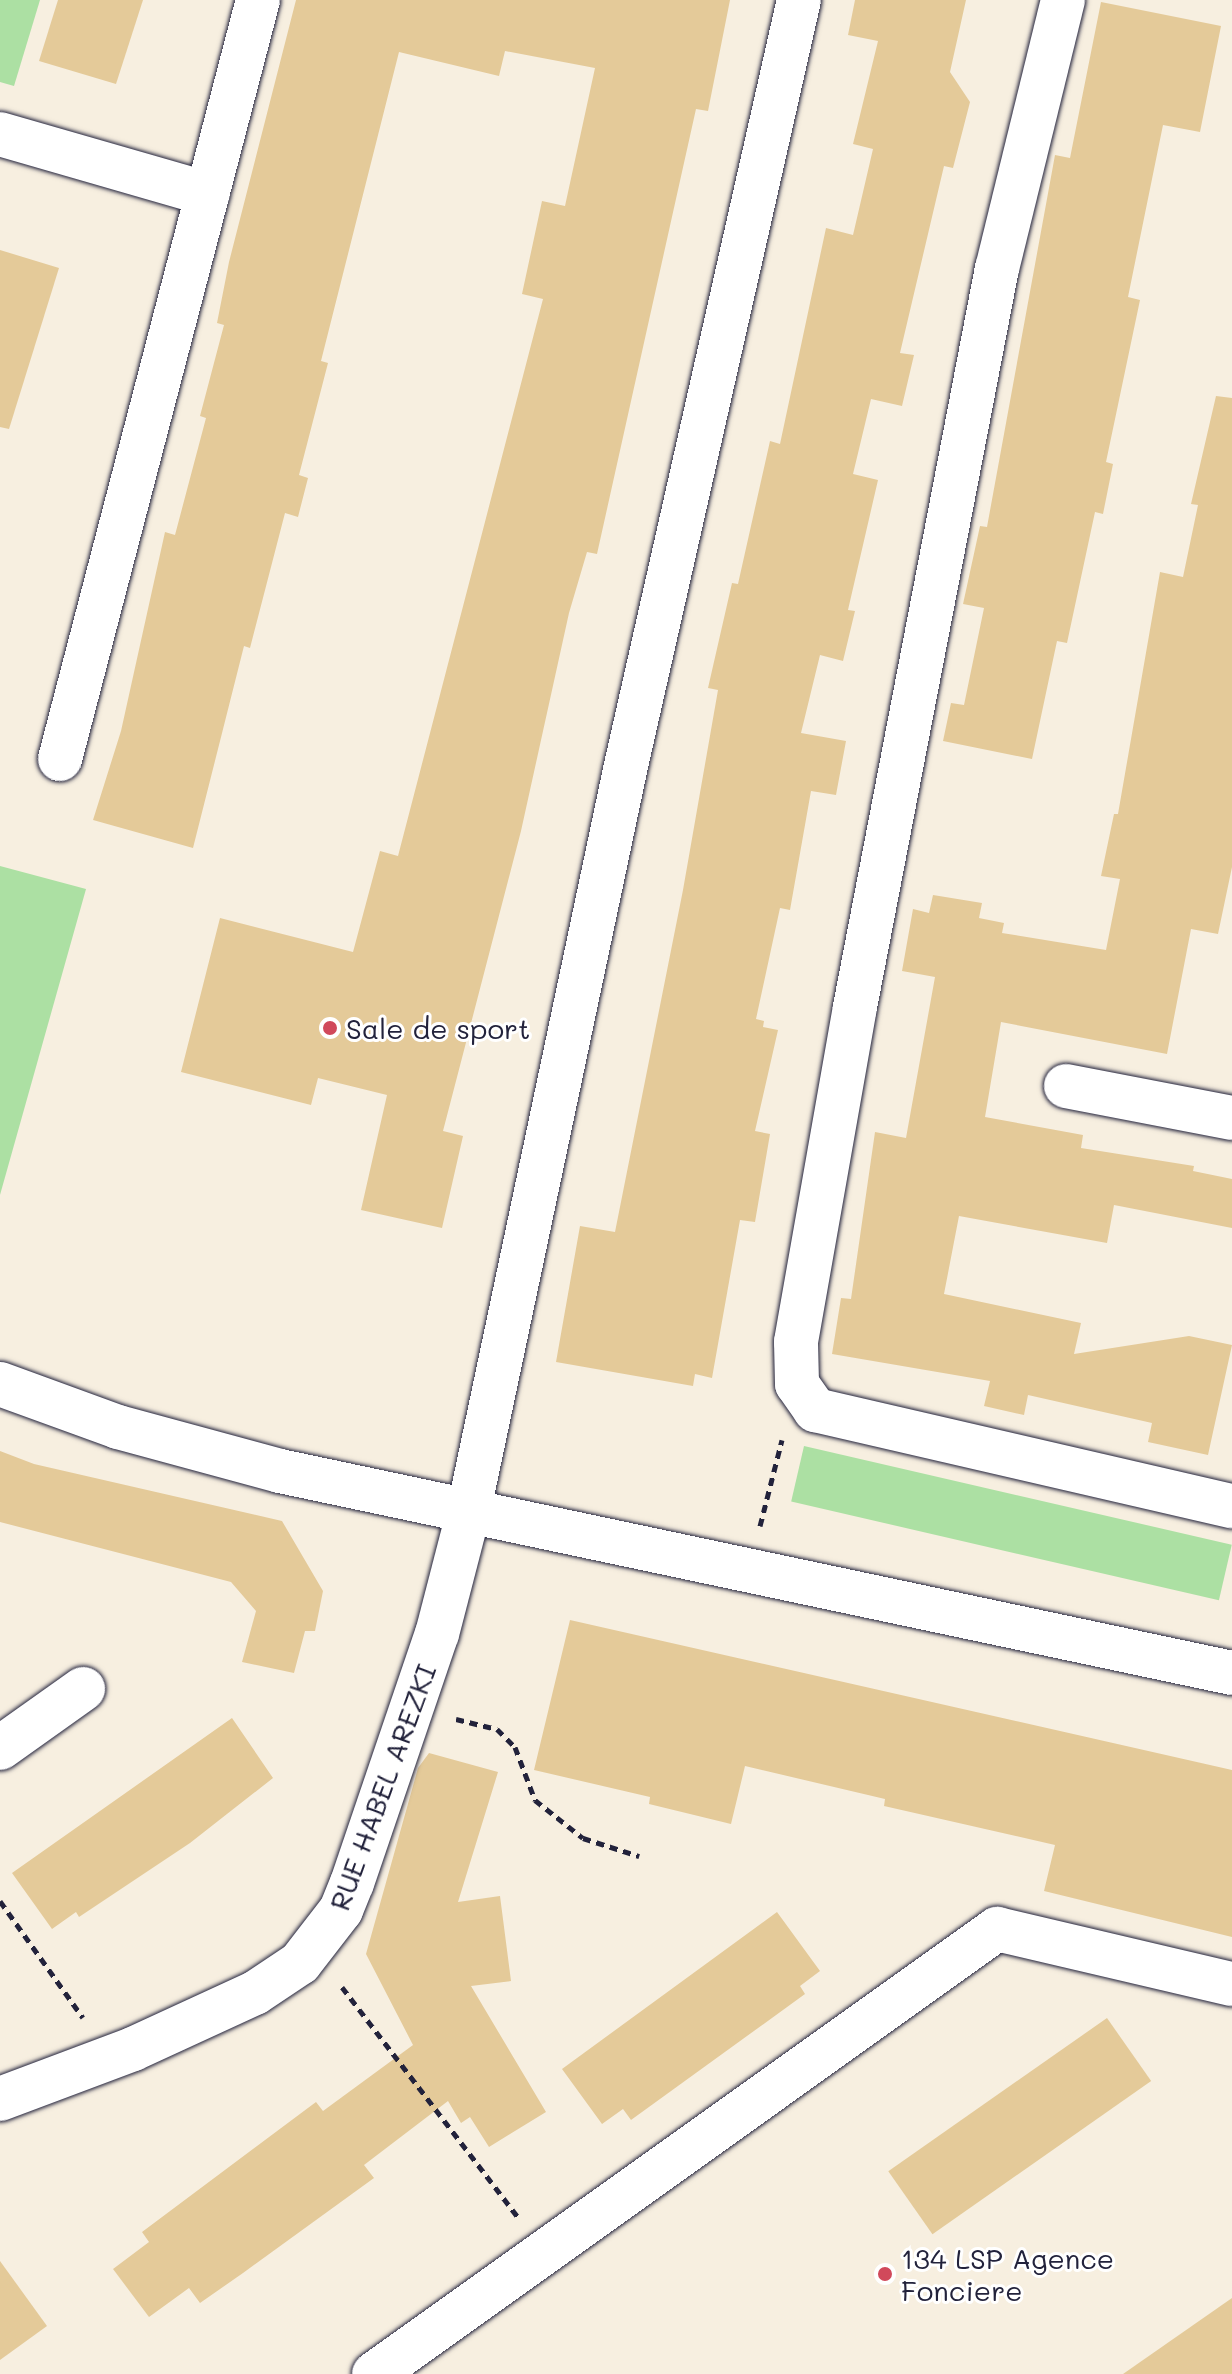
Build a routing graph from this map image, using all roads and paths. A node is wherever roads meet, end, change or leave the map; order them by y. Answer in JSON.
{"nodes":[{"id":1,"x":258,"y":0,"type":"edge"},
{"id":2,"x":799,"y":0,"type":"edge"},
{"id":3,"x":1063,"y":0,"type":"edge"},
{"id":4,"x":0,"y":134,"type":"edge"},
{"id":5,"x":208,"y":194,"type":"junction"},
{"id":6,"x":60,"y":759,"type":"dead end"},
{"id":7,"x":1066,"y":1086,"type":"dead end"},
{"id":8,"x":1230,"y":1106,"type":"edge"},
{"id":9,"x":0,"y":1384,"type":"edge"},
{"id":10,"x":777,"y":1446,"type":"dead end"},
{"id":11,"x":1232,"y":1506,"type":"edge"},
{"id":12,"x":468,"y":1514,"type":"junction"},
{"id":13,"x":760,"y":1527,"type":"dead end"},
{"id":14,"x":1232,"y":1673,"type":"edge"},
{"id":15,"x":83,"y":1689,"type":"dead end"},
{"id":16,"x":412,"y":1708,"type":"junction"},
{"id":17,"x":0,"y":1748,"type":"edge"},
{"id":18,"x":639,"y":1856,"type":"dead end"},
{"id":19,"x":0,"y":1901,"type":"edge"},
{"id":20,"x":313,"y":1947,"type":"junction"},
{"id":21,"x":1232,"y":1984,"type":"edge"},
{"id":22,"x":111,"y":2057,"type":"junction"},
{"id":23,"x":0,"y":2099,"type":"edge"},
{"id":24,"x":545,"y":2252,"type":"junction"},
{"id":25,"x":374,"y":2374,"type":"edge"}],
"edges":[{"from":1,"to":5,"type":"street"},
{"from":2,"to":12,"type":"street","name":"RUE HABEL AREZKI"},
{"from":3,"to":11,"type":"street"},
{"from":4,"to":5,"type":"street"},
{"from":5,"to":6,"type":"street"},
{"from":7,"to":8,"type":"street"},
{"from":9,"to":12,"type":"street"},
{"from":10,"to":13,"type":"path"},
{"from":12,"to":14,"type":"street"},
{"from":12,"to":16,"type":"street","name":"RUE HABEL AREZKI"},
{"from":15,"to":17,"type":"street"},
{"from":16,"to":18,"type":"path"},
{"from":16,"to":20,"type":"street","name":"RUE HABEL AREZKI"},
{"from":19,"to":22,"type":"path"},
{"from":20,"to":22,"type":"street","name":"RUE HABEL AREZKI"},
{"from":20,"to":24,"type":"path"},
{"from":21,"to":24,"type":"street"},
{"from":22,"to":23,"type":"street","name":"RUE HABEL AREZKI"},
{"from":24,"to":25,"type":"street"}]}
